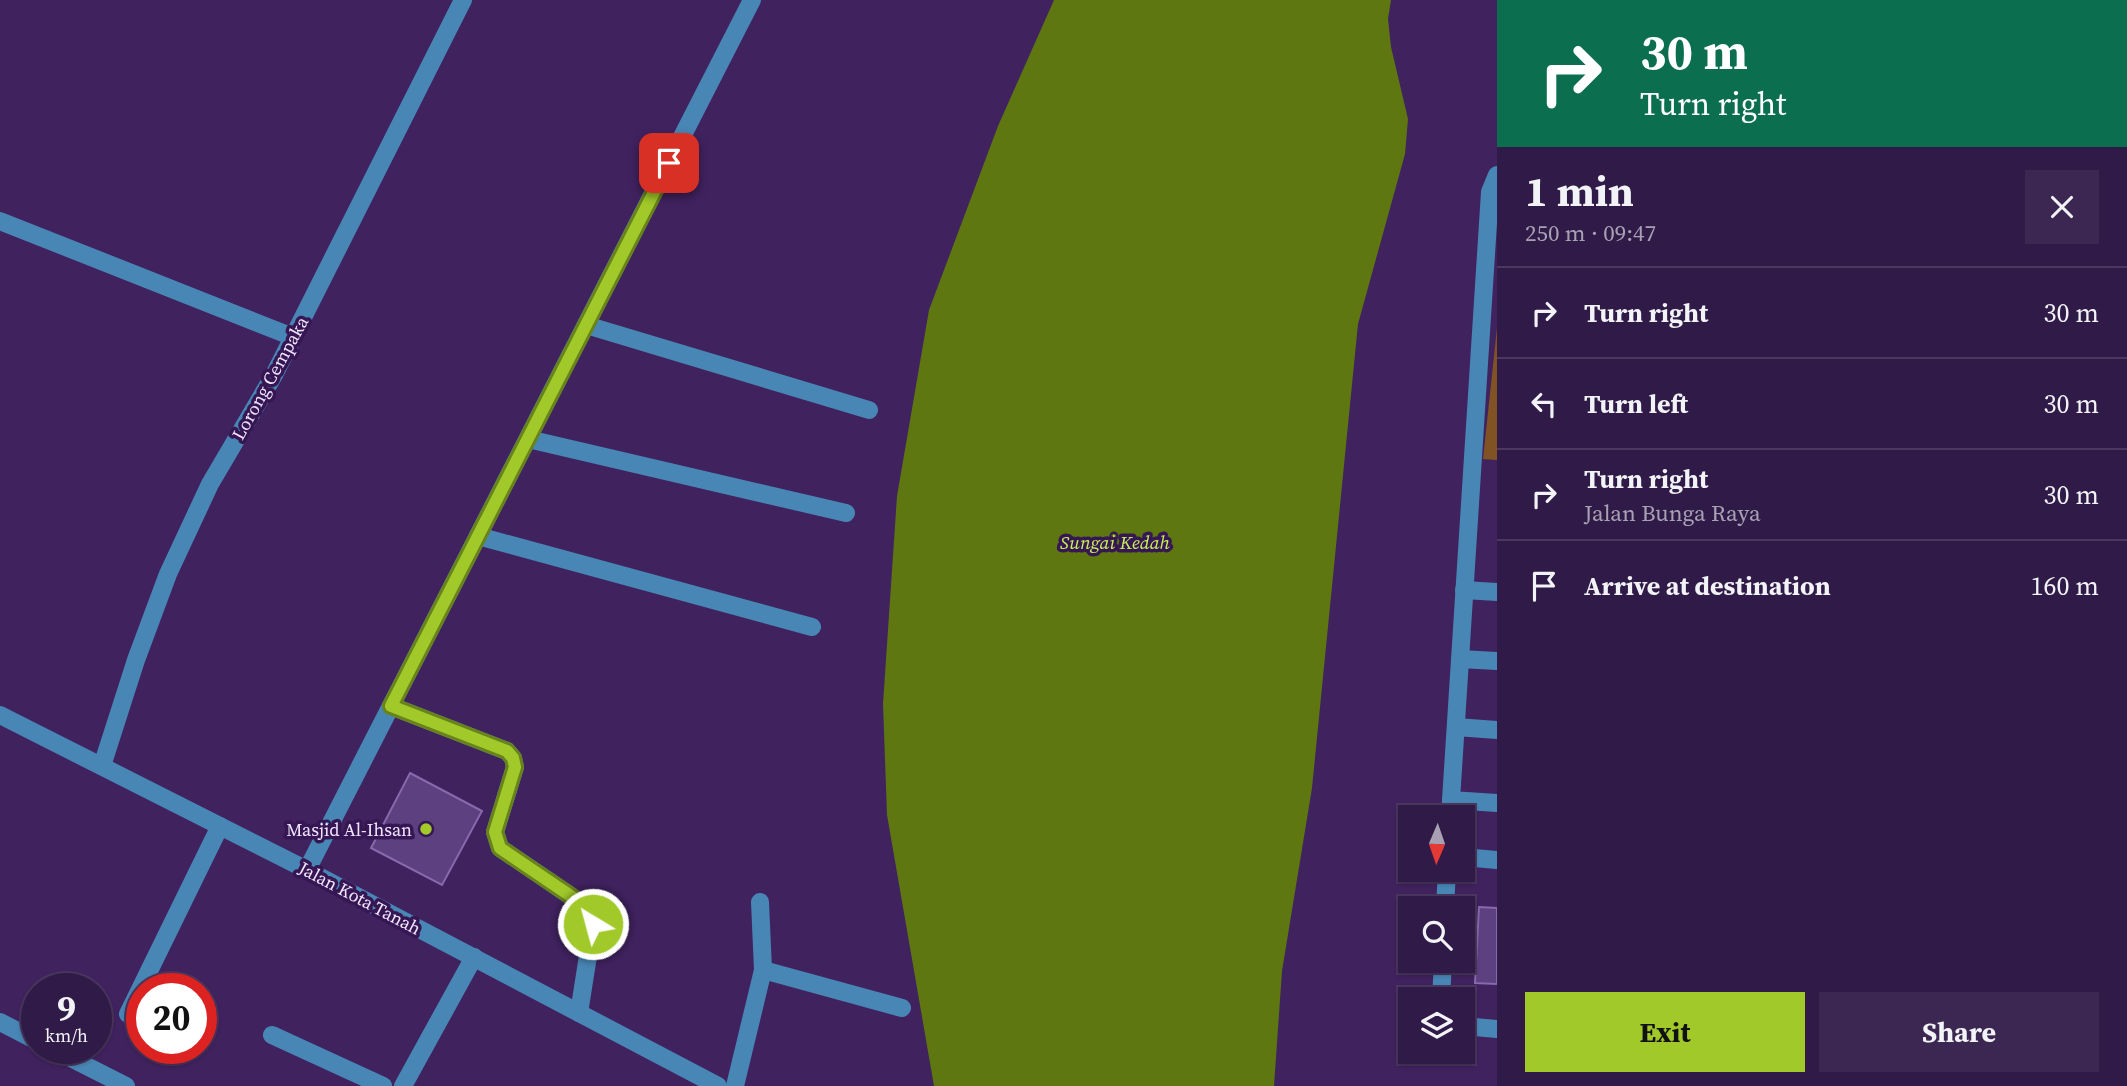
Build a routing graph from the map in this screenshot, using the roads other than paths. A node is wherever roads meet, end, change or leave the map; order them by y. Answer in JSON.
{"nodes":[{"id":1,"x":463,"y":0,"type":"edge"},
{"id":2,"x":752,"y":0,"type":"edge"},
{"id":3,"x":1497,"y":176,"type":"edge"},
{"id":4,"x":0,"y":221,"type":"edge"},
{"id":5,"x":586,"y":326,"type":"junction"},
{"id":6,"x":293,"y":337,"type":"junction"},
{"id":7,"x":869,"y":411,"type":"dead end"},
{"id":8,"x":528,"y":439,"type":"junction"},
{"id":9,"x":846,"y":513,"type":"dead end"},
{"id":10,"x":478,"y":536,"type":"junction"},
{"id":11,"x":1464,"y":590,"type":"junction"},
{"id":12,"x":1497,"y":592,"type":"edge"},
{"id":13,"x":811,"y":627,"type":"dead end"},
{"id":14,"x":1460,"y":659,"type":"junction"},
{"id":15,"x":1497,"y":661,"type":"edge"},
{"id":16,"x":391,"y":706,"type":"junction"},
{"id":17,"x":0,"y":715,"type":"edge"},
{"id":18,"x":1456,"y":727,"type":"junction"},
{"id":19,"x":1497,"y":730,"type":"edge"},
{"id":20,"x":102,"y":766,"type":"junction"},
{"id":21,"x":1497,"y":803,"type":"edge"},
{"id":22,"x":1451,"y":805,"type":"edge"},
{"id":23,"x":1475,"y":805,"type":"edge"},
{"id":24,"x":220,"y":825,"type":"junction"},
{"id":25,"x":1475,"y":859,"type":"edge"},
{"id":26,"x":1497,"y":860,"type":"edge"},
{"id":27,"x":307,"y":870,"type":"junction"},
{"id":28,"x":760,"y":902,"type":"dead end"},
{"id":29,"x":474,"y":957,"type":"junction"},
{"id":30,"x":763,"y":970,"type":"junction"},
{"id":31,"x":148,"y":973,"type":"edge"},
{"id":32,"x":902,"y":1008,"type":"dead end"},
{"id":33,"x":579,"y":1013,"type":"junction"},
{"id":34,"x":0,"y":1022,"type":"edge"},
{"id":35,"x":1475,"y":1027,"type":"edge"},
{"id":36,"x":1497,"y":1029,"type":"edge"},
{"id":37,"x":21,"y":1033,"type":"edge"},
{"id":38,"x":272,"y":1035,"type":"dead end"},
{"id":39,"x":83,"y":1064,"type":"edge"},
{"id":40,"x":126,"y":1086,"type":"edge"},
{"id":41,"x":383,"y":1086,"type":"edge"},
{"id":42,"x":402,"y":1086,"type":"edge"},
{"id":43,"x":719,"y":1086,"type":"edge"},
{"id":44,"x":735,"y":1086,"type":"edge"}],
"edges":[{"from":1,"to":6,"type":"street","name":"Lorong Cempaka"},
{"from":2,"to":5,"type":"street"},
{"from":3,"to":11,"type":"street"},
{"from":4,"to":6,"type":"street"},
{"from":5,"to":7,"type":"street"},
{"from":5,"to":8,"type":"street"},
{"from":6,"to":20,"type":"street","name":"Lorong Cempaka"},
{"from":8,"to":9,"type":"street"},
{"from":8,"to":10,"type":"street"},
{"from":10,"to":13,"type":"street"},
{"from":10,"to":16,"type":"street"},
{"from":11,"to":12,"type":"street"},
{"from":11,"to":14,"type":"street"},
{"from":14,"to":15,"type":"street"},
{"from":14,"to":18,"type":"street"},
{"from":16,"to":27,"type":"street"},
{"from":16,"to":33,"type":"street"},
{"from":17,"to":20,"type":"street","name":"Jalan Kota Tanah"},
{"from":18,"to":19,"type":"street"},
{"from":18,"to":22,"type":"street"},
{"from":20,"to":24,"type":"street","name":"Jalan Kota Tanah"},
{"from":21,"to":23,"type":"street"},
{"from":24,"to":27,"type":"street","name":"Jalan Kota Tanah"},
{"from":24,"to":31,"type":"street"},
{"from":25,"to":26,"type":"street"},
{"from":27,"to":29,"type":"street","name":"Jalan Kota Tanah"},
{"from":28,"to":30,"type":"street"},
{"from":29,"to":33,"type":"street","name":"Jalan Kota Tanah"},
{"from":29,"to":42,"type":"street"},
{"from":30,"to":32,"type":"street"},
{"from":30,"to":44,"type":"street"},
{"from":33,"to":43,"type":"street","name":"Jalan Kota Tanah"},
{"from":34,"to":37,"type":"street"},
{"from":35,"to":36,"type":"street"},
{"from":38,"to":41,"type":"street"},
{"from":39,"to":40,"type":"street"}]}
